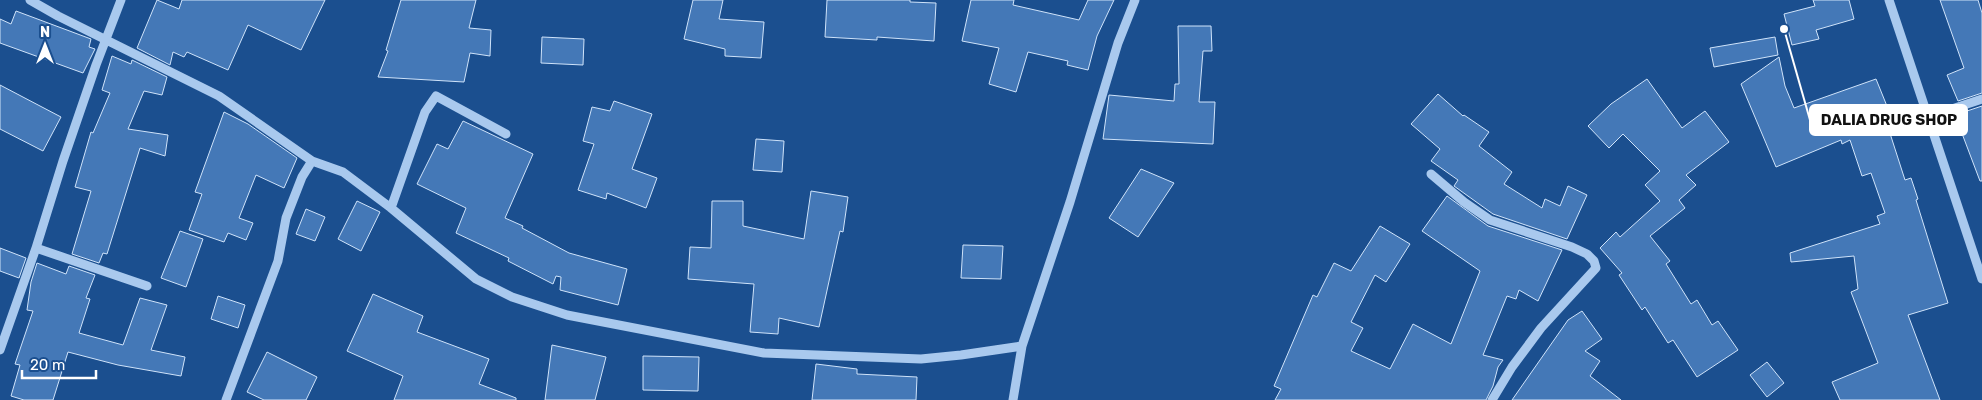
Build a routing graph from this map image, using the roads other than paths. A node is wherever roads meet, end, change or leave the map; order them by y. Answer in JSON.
{"nodes":[{"id":1,"x":30,"y":0,"type":"edge"},
{"id":2,"x":121,"y":0,"type":"edge"},
{"id":3,"x":1135,"y":0,"type":"edge"},
{"id":4,"x":1889,"y":0,"type":"edge"},
{"id":5,"x":107,"y":40,"type":"junction"},
{"id":6,"x":1982,"y":99,"type":"edge"},
{"id":7,"x":1928,"y":117,"type":"junction"},
{"id":8,"x":506,"y":134,"type":"dead end"},
{"id":9,"x":312,"y":161,"type":"junction"},
{"id":10,"x":1431,"y":174,"type":"dead end"},
{"id":11,"x":391,"y":208,"type":"junction"},
{"id":12,"x":36,"y":248,"type":"junction"},
{"id":13,"x":1982,"y":279,"type":"edge"},
{"id":14,"x":147,"y":286,"type":"dead end"},
{"id":15,"x":1022,"y":346,"type":"junction"},
{"id":16,"x":0,"y":350,"type":"edge"},
{"id":17,"x":226,"y":400,"type":"edge"},
{"id":18,"x":1013,"y":400,"type":"edge"},
{"id":19,"x":1492,"y":400,"type":"edge"}],
"edges":[{"from":1,"to":5,"type":"street"},
{"from":2,"to":5,"type":"street"},
{"from":3,"to":15,"type":"street"},
{"from":4,"to":7,"type":"street"},
{"from":5,"to":9,"type":"street"},
{"from":5,"to":12,"type":"street"},
{"from":6,"to":7,"type":"street"},
{"from":7,"to":13,"type":"street"},
{"from":8,"to":11,"type":"street"},
{"from":9,"to":11,"type":"street"},
{"from":9,"to":17,"type":"street"},
{"from":10,"to":19,"type":"street"},
{"from":11,"to":15,"type":"street"},
{"from":12,"to":14,"type":"street"},
{"from":12,"to":16,"type":"street"},
{"from":15,"to":18,"type":"street"}]}
